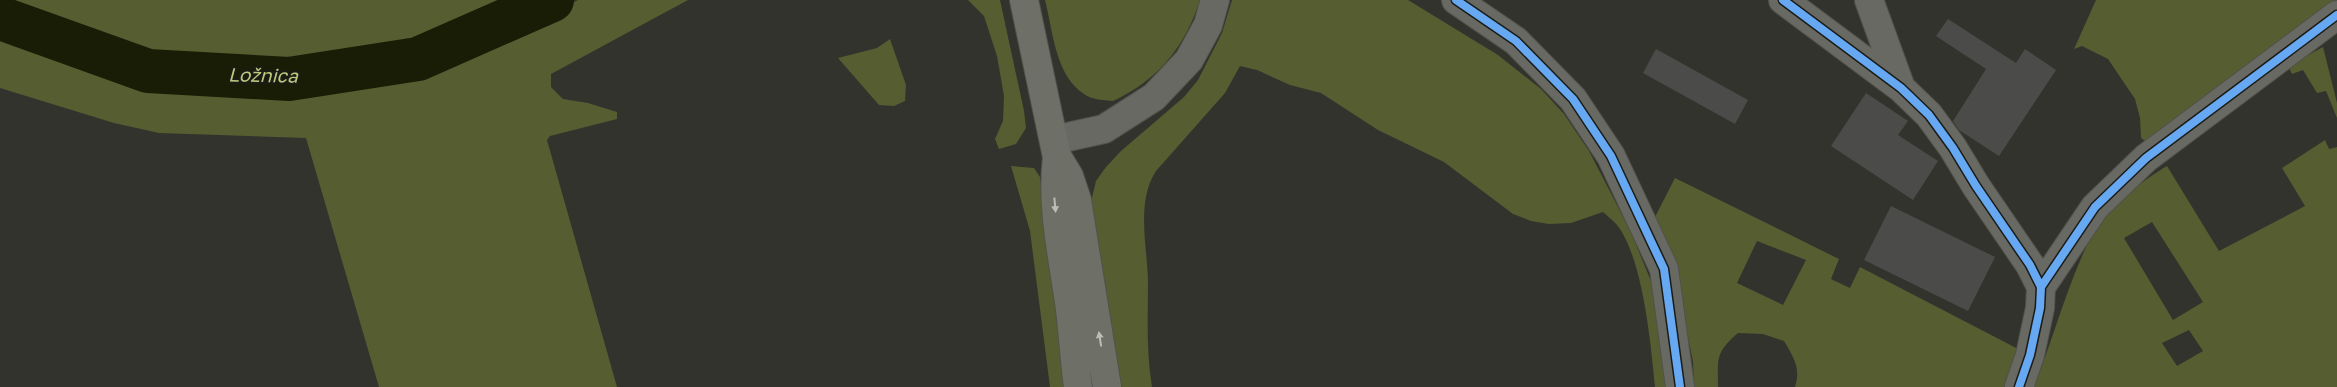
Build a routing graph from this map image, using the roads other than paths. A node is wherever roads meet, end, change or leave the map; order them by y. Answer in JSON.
{"nodes":[{"id":1,"x":1024,"y":0,"type":"edge"},
{"id":2,"x":1215,"y":0,"type":"edge"},
{"id":3,"x":1456,"y":0,"type":"edge"},
{"id":4,"x":1783,"y":0,"type":"edge"},
{"id":5,"x":1869,"y":0,"type":"edge"},
{"id":6,"x":2337,"y":15,"type":"edge"},
{"id":7,"x":1901,"y":88,"type":"junction"},
{"id":8,"x":1056,"y":148,"type":"junction"},
{"id":9,"x":2041,"y":287,"type":"junction"},
{"id":10,"x":1078,"y":387,"type":"edge"},
{"id":11,"x":1107,"y":387,"type":"edge"},
{"id":12,"x":1680,"y":387,"type":"edge"},
{"id":13,"x":2019,"y":387,"type":"edge"}],
"edges":[{"from":1,"to":8,"type":"main road"},
{"from":2,"to":8,"type":"street"},
{"from":3,"to":12,"type":"street"},
{"from":4,"to":7,"type":"street"},
{"from":5,"to":7,"type":"street"},
{"from":6,"to":9,"type":"street"},
{"from":7,"to":9,"type":"street"},
{"from":8,"to":10,"type":"main road","one_way":true},
{"from":11,"to":8,"type":"main road","one_way":true},
{"from":9,"to":13,"type":"street"}]}
